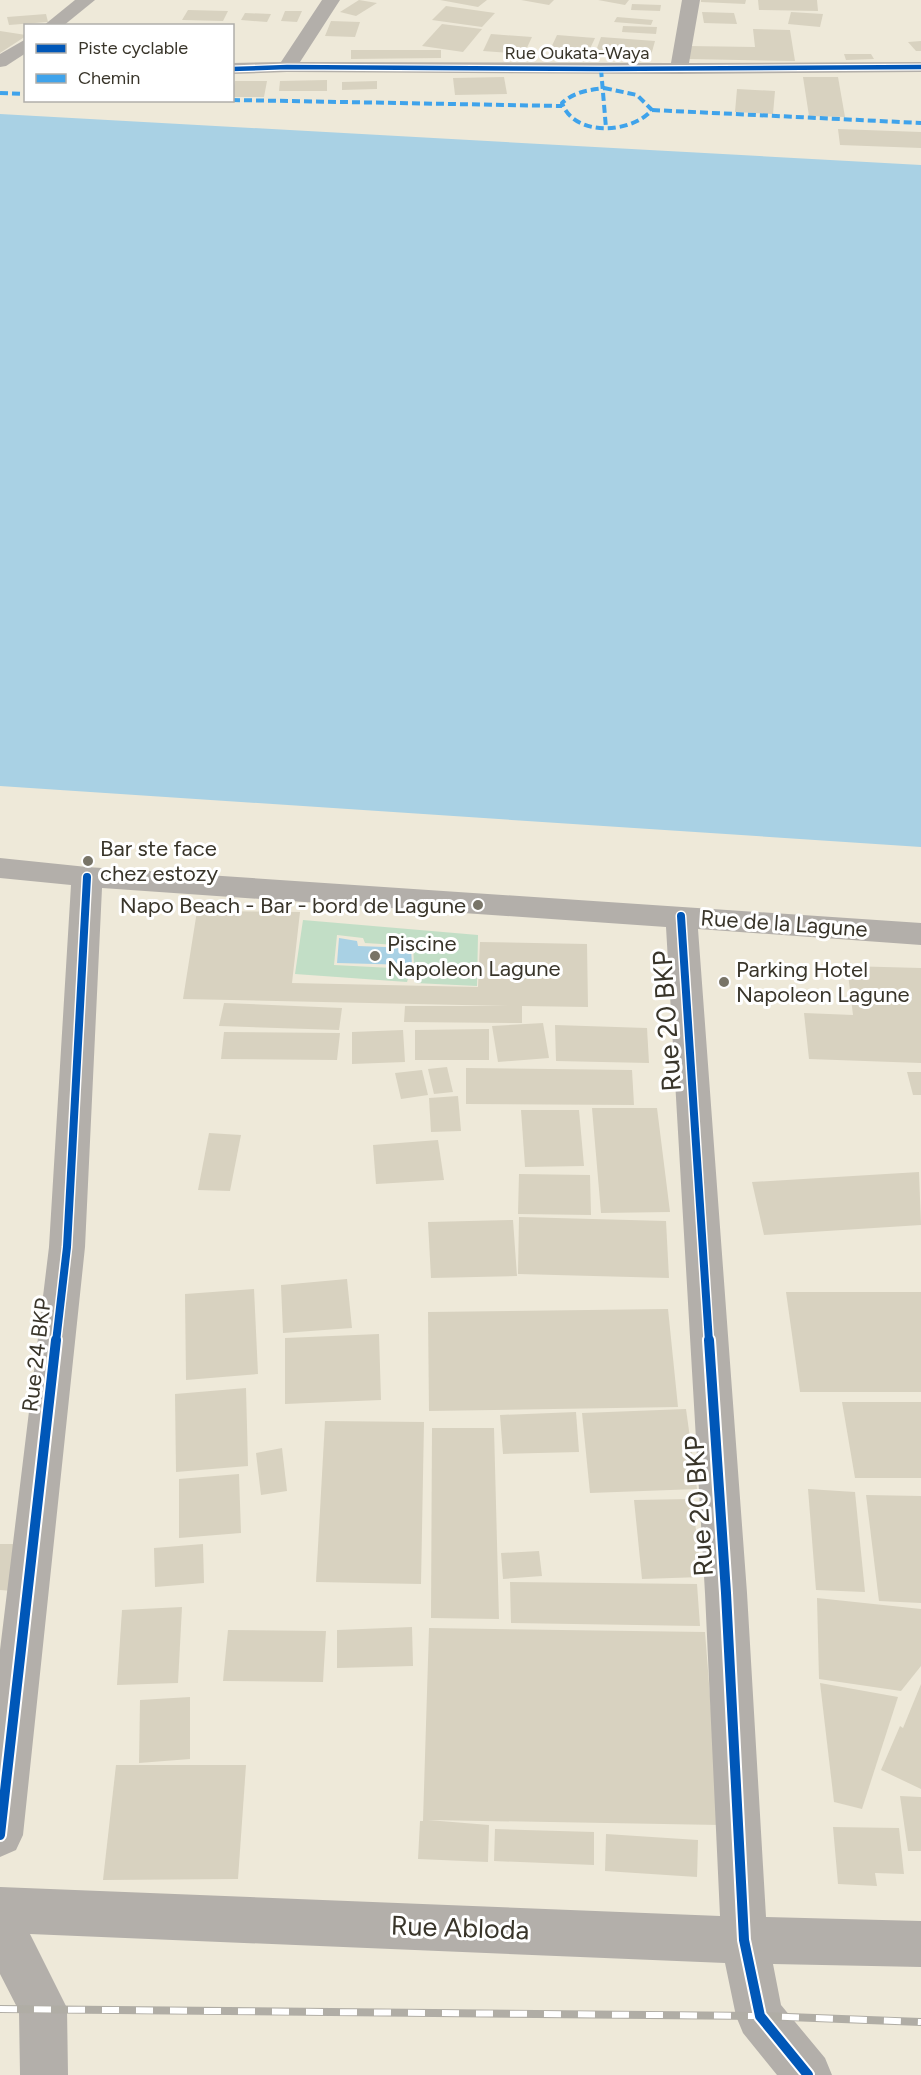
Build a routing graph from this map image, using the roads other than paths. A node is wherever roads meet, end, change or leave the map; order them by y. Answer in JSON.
{"nodes":[{"id":1,"x":87,"y":0,"type":"edge"},
{"id":2,"x":331,"y":0,"type":"edge"},
{"id":3,"x":691,"y":0,"type":"edge"},
{"id":4,"x":54,"y":24,"type":"edge"},
{"id":5,"x":24,"y":45,"type":"edge"},
{"id":6,"x":0,"y":62,"type":"edge"},
{"id":7,"x":287,"y":67,"type":"junction"},
{"id":8,"x":921,"y":67,"type":"edge"},
{"id":9,"x":234,"y":69,"type":"edge"},
{"id":10,"x":679,"y":69,"type":"junction"},
{"id":11,"x":0,"y":868,"type":"edge"},
{"id":12,"x":87,"y":877,"type":"junction"},
{"id":13,"x":681,"y":916,"type":"junction"},
{"id":14,"x":921,"y":934,"type":"edge"},
{"id":15,"x":0,"y":1835,"type":"edge"},
{"id":16,"x":0,"y":1910,"type":"edge"},
{"id":17,"x":0,"y":1925,"type":"edge"},
{"id":18,"x":744,"y":1940,"type":"junction"},
{"id":19,"x":921,"y":1944,"type":"edge"},
{"id":20,"x":44,"y":2075,"type":"edge"},
{"id":21,"x":808,"y":2075,"type":"edge"}],
"edges":[{"from":1,"to":4,"type":"street"},
{"from":2,"to":7,"type":"street"},
{"from":3,"to":10,"type":"street"},
{"from":5,"to":6,"type":"street"},
{"from":7,"to":9,"type":"street","name":"Rue Oukata-Waya"},
{"from":7,"to":10,"type":"street","name":"Rue Oukata-Waya"},
{"from":8,"to":10,"type":"street","name":"Rue Oukata-Waya"},
{"from":11,"to":12,"type":"street","name":"Rue de la Lagune"},
{"from":12,"to":13,"type":"street","name":"Rue de la Lagune"},
{"from":12,"to":15,"type":"street","name":"Rue 24 BKP"},
{"from":13,"to":14,"type":"street","name":"Rue de la Lagune"},
{"from":13,"to":18,"type":"street","name":"Rue 20 BKP"},
{"from":16,"to":18,"type":"street","name":"Rue Abloda"},
{"from":17,"to":20,"type":"street"},
{"from":18,"to":19,"type":"street","name":"Rue Abloda"},
{"from":18,"to":21,"type":"street","name":"Rue 20 BKP"}]}
